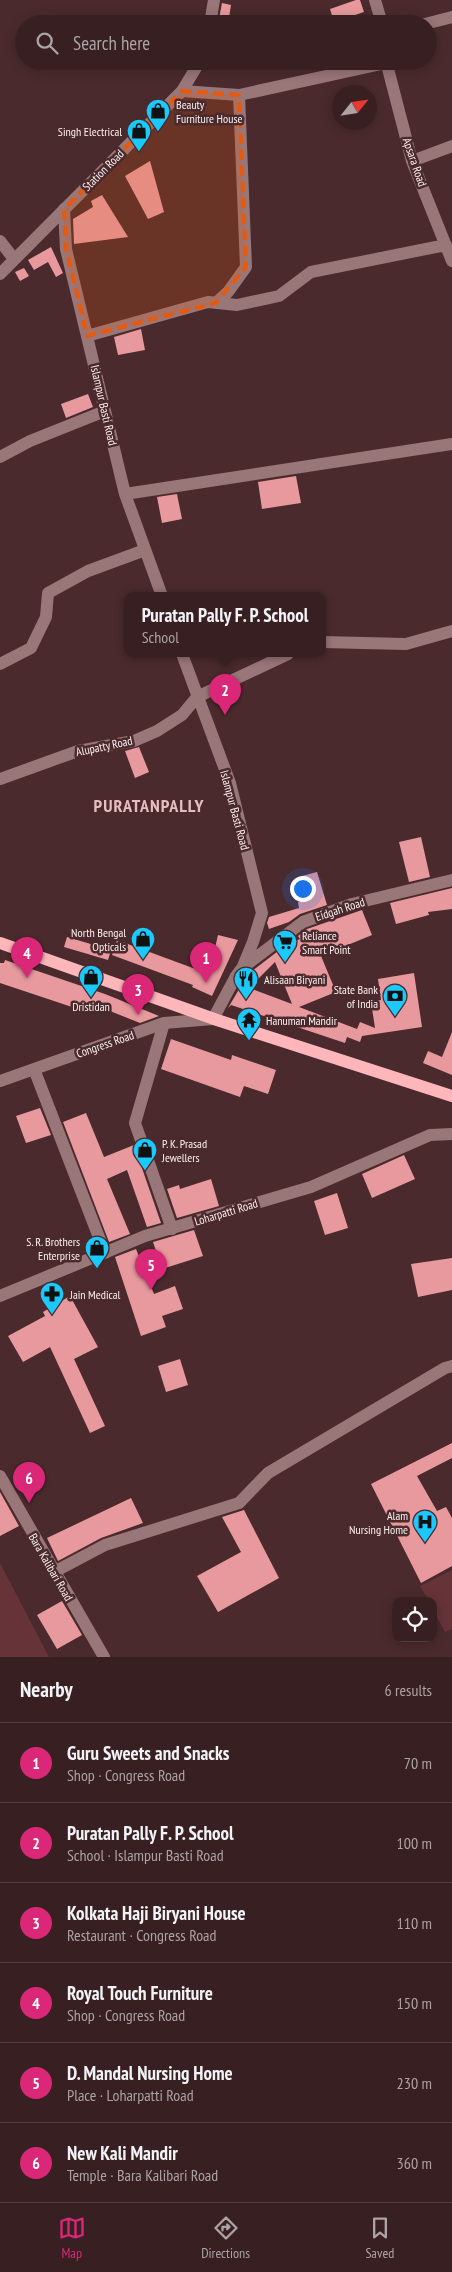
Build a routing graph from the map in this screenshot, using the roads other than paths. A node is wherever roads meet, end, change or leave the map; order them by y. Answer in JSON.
{"nodes":[{"id":1,"x":214,"y":0,"type":"edge"},
{"id":2,"x":375,"y":0,"type":"edge"},
{"id":3,"x":212,"y":15,"type":"edge"},
{"id":4,"x":379,"y":15,"type":"edge"},
{"id":5,"x":452,"y":17,"type":"edge"},
{"id":6,"x":437,"y":21,"type":"edge"},
{"id":7,"x":195,"y":70,"type":"edge"},
{"id":8,"x":350,"y":70,"type":"edge"},
{"id":9,"x":388,"y":70,"type":"edge"},
{"id":10,"x":182,"y":91,"type":"junction"},
{"id":11,"x":239,"y":95,"type":"junction"},
{"id":12,"x":452,"y":146,"type":"edge"},
{"id":13,"x":412,"y":161,"type":"junction"},
{"id":14,"x":64,"y":210,"type":"junction"},
{"id":15,"x":0,"y":240,"type":"edge"},
{"id":16,"x":446,"y":245,"type":"junction"},
{"id":17,"x":14,"y":260,"type":"junction"},
{"id":18,"x":452,"y":261,"type":"edge"},
{"id":19,"x":0,"y":274,"type":"edge"},
{"id":20,"x":216,"y":303,"type":"junction"},
{"id":21,"x":87,"y":336,"type":"junction"},
{"id":22,"x":105,"y":411,"type":"junction"},
{"id":23,"x":452,"y":444,"type":"edge"},
{"id":24,"x":0,"y":457,"type":"edge"},
{"id":25,"x":125,"y":494,"type":"junction"},
{"id":26,"x":145,"y":550,"type":"junction"},
{"id":27,"x":161,"y":592,"type":"edge"},
{"id":28,"x":452,"y":631,"type":"edge"},
{"id":29,"x":326,"y":642,"type":"edge"},
{"id":30,"x":183,"y":657,"type":"edge"},
{"id":31,"x":282,"y":657,"type":"edge"},
{"id":32,"x":0,"y":664,"type":"edge"},
{"id":33,"x":197,"y":697,"type":"junction"},
{"id":34,"x":0,"y":779,"type":"edge"},
{"id":35,"x":452,"y":880,"type":"edge"},
{"id":36,"x":0,"y":943,"type":"edge"},
{"id":37,"x":242,"y":968,"type":"junction"},
{"id":38,"x":213,"y":1019,"type":"junction"},
{"id":39,"x":164,"y":1023,"type":"junction"},
{"id":40,"x":34,"y":1069,"type":"junction"},
{"id":41,"x":0,"y":1080,"type":"edge"},
{"id":42,"x":452,"y":1096,"type":"edge"},
{"id":43,"x":452,"y":1134,"type":"edge"},
{"id":44,"x":172,"y":1228,"type":"junction"},
{"id":45,"x":105,"y":1253,"type":"junction"},
{"id":46,"x":0,"y":1296,"type":"edge"},
{"id":47,"x":452,"y":1366,"type":"edge"},
{"id":48,"x":0,"y":1476,"type":"edge"},
{"id":49,"x":54,"y":1572,"type":"junction"},
{"id":50,"x":104,"y":1657,"type":"edge"}],
"edges":[{"from":1,"to":3,"type":"street"},
{"from":2,"to":4,"type":"street"},
{"from":5,"to":6,"type":"street"},
{"from":7,"to":10,"type":"street","name":"Station Road"},
{"from":8,"to":11,"type":"street"},
{"from":9,"to":13,"type":"street","name":"Apsara Road"},
{"from":10,"to":11,"type":"street"},
{"from":10,"to":14,"type":"street","name":"Station Road"},
{"from":11,"to":20,"type":"street"},
{"from":12,"to":13,"type":"street"},
{"from":13,"to":16,"type":"street","name":"Apsara Road"},
{"from":14,"to":17,"type":"street","name":"Station Road"},
{"from":14,"to":21,"type":"street","name":"Islampur Basti Road"},
{"from":15,"to":17,"type":"street"},
{"from":16,"to":18,"type":"street","name":"Apsara Road"},
{"from":16,"to":20,"type":"street"},
{"from":17,"to":19,"type":"street","name":"Station Road"},
{"from":20,"to":21,"type":"street"},
{"from":21,"to":22,"type":"street","name":"Islampur Basti Road"},
{"from":22,"to":24,"type":"street"},
{"from":22,"to":25,"type":"street","name":"Islampur Basti Road"},
{"from":23,"to":25,"type":"street"},
{"from":25,"to":26,"type":"street","name":"Islampur Basti Road"},
{"from":26,"to":27,"type":"street","name":"Islampur Basti Road"},
{"from":26,"to":32,"type":"street"},
{"from":28,"to":29,"type":"street"},
{"from":30,"to":33,"type":"street","name":"Islampur Basti Road"},
{"from":31,"to":33,"type":"street"},
{"from":33,"to":34,"type":"street","name":"Alupatty Road"},
{"from":33,"to":37,"type":"street","name":"Islampur Basti Road"},
{"from":35,"to":37,"type":"street","name":"Eidgah Road"},
{"from":36,"to":38,"type":"main road"},
{"from":37,"to":38,"type":"street"},
{"from":38,"to":39,"type":"street","name":"Congress Road"},
{"from":38,"to":42,"type":"main road"},
{"from":39,"to":40,"type":"street","name":"Congress Road"},
{"from":39,"to":44,"type":"street"},
{"from":40,"to":41,"type":"street","name":"Congress Road"},
{"from":40,"to":45,"type":"street"},
{"from":43,"to":44,"type":"street","name":"Loharpatti Road"},
{"from":44,"to":45,"type":"street","name":"Loharpatti Road"},
{"from":45,"to":46,"type":"street","name":"Loharpatti Road"},
{"from":47,"to":49,"type":"street"},
{"from":48,"to":49,"type":"street","name":"Bara Kalibari Road"},
{"from":49,"to":50,"type":"street","name":"Bara Kalibari Road"}]}
